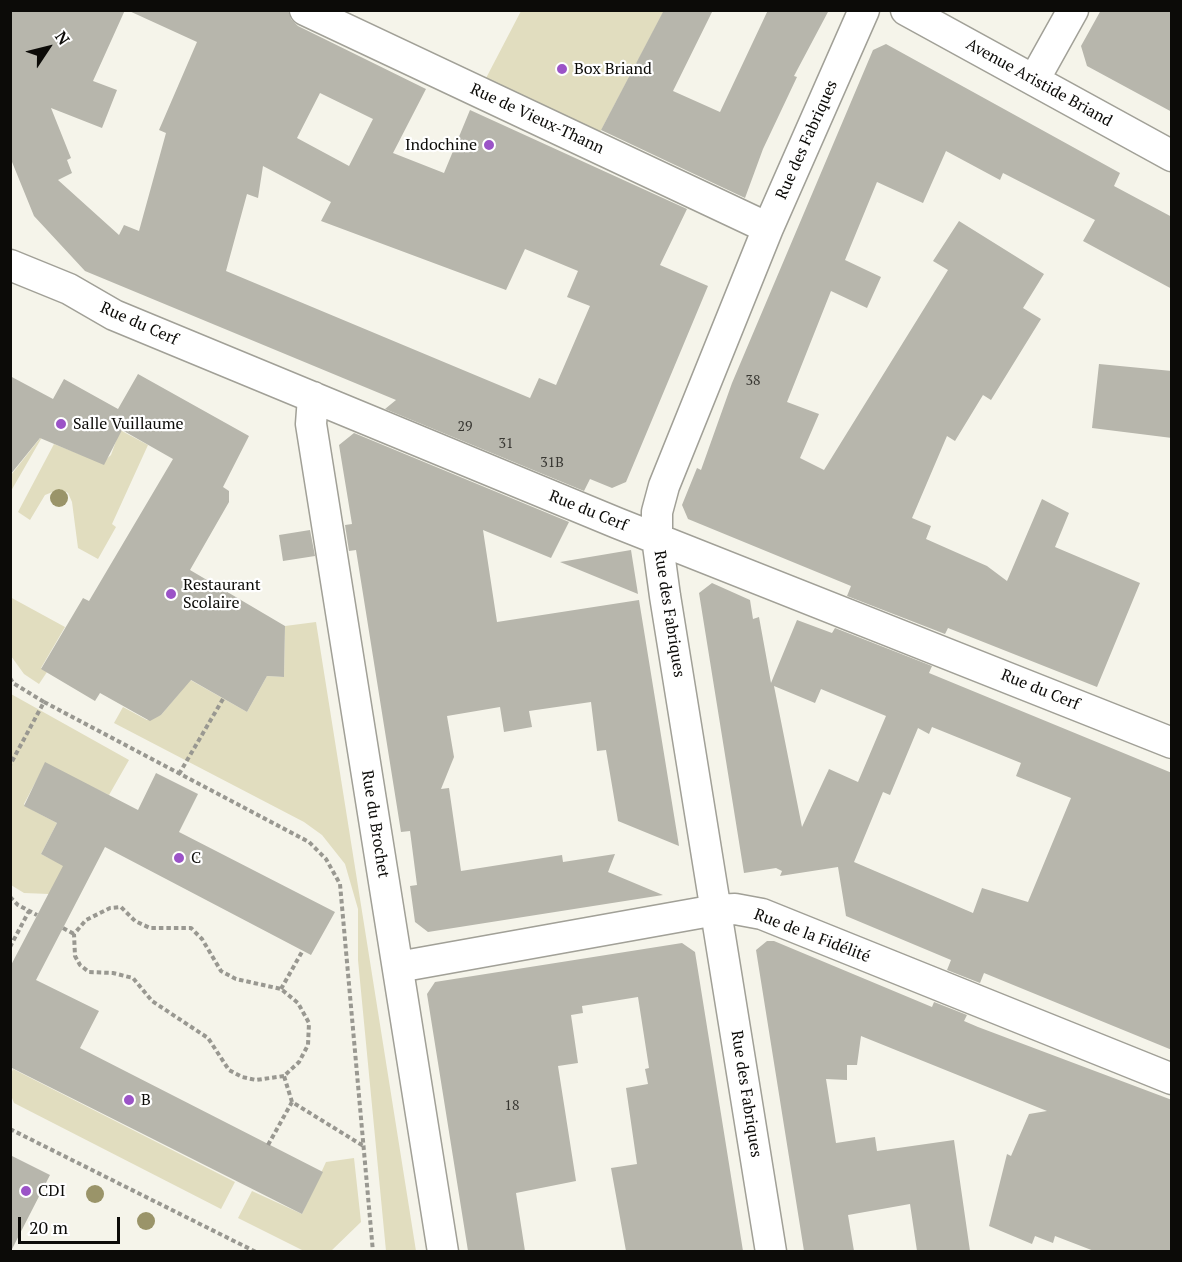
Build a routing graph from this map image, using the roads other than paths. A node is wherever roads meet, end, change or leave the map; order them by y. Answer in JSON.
{"nodes":[{"id":1,"x":305,"y":10,"type":"edge"},
{"id":2,"x":864,"y":10,"type":"edge"},
{"id":3,"x":906,"y":10,"type":"edge"},
{"id":4,"x":1073,"y":10,"type":"edge"},
{"id":5,"x":1034,"y":80,"type":"junction"},
{"id":6,"x":1172,"y":156,"type":"edge"},
{"id":7,"x":768,"y":228,"type":"junction"},
{"id":8,"x":10,"y":265,"type":"edge"},
{"id":9,"x":313,"y":397,"type":"junction"},
{"id":10,"x":657,"y":538,"type":"junction"},
{"id":11,"x":1172,"y":743,"type":"edge"},
{"id":12,"x":716,"y":910,"type":"junction"},
{"id":13,"x":398,"y":967,"type":"junction"},
{"id":14,"x":1172,"y":1079,"type":"edge"},
{"id":15,"x":443,"y":1251,"type":"edge"},
{"id":16,"x":771,"y":1251,"type":"edge"}],
"edges":[{"from":1,"to":7,"type":"street","name":"Rue de Vieux-Thann"},
{"from":2,"to":7,"type":"street","name":"Rue des Fabriques"},
{"from":3,"to":5,"type":"street","name":"Avenue Aristide Briand"},
{"from":4,"to":5,"type":"street"},
{"from":5,"to":6,"type":"street","name":"Avenue Aristide Briand"},
{"from":7,"to":10,"type":"street","name":"Rue des Fabriques"},
{"from":8,"to":9,"type":"street","name":"Rue du Cerf"},
{"from":9,"to":10,"type":"street","name":"Rue du Cerf"},
{"from":9,"to":13,"type":"street","name":"Rue du Brochet"},
{"from":10,"to":11,"type":"street","name":"Rue du Cerf"},
{"from":10,"to":12,"type":"street","name":"Rue des Fabriques"},
{"from":12,"to":13,"type":"street","name":"Rue de la Fidélité"},
{"from":12,"to":14,"type":"street","name":"Rue de la Fidélité"},
{"from":12,"to":16,"type":"street","name":"Rue des Fabriques"},
{"from":13,"to":15,"type":"street","name":"Rue du Brochet"}]}
